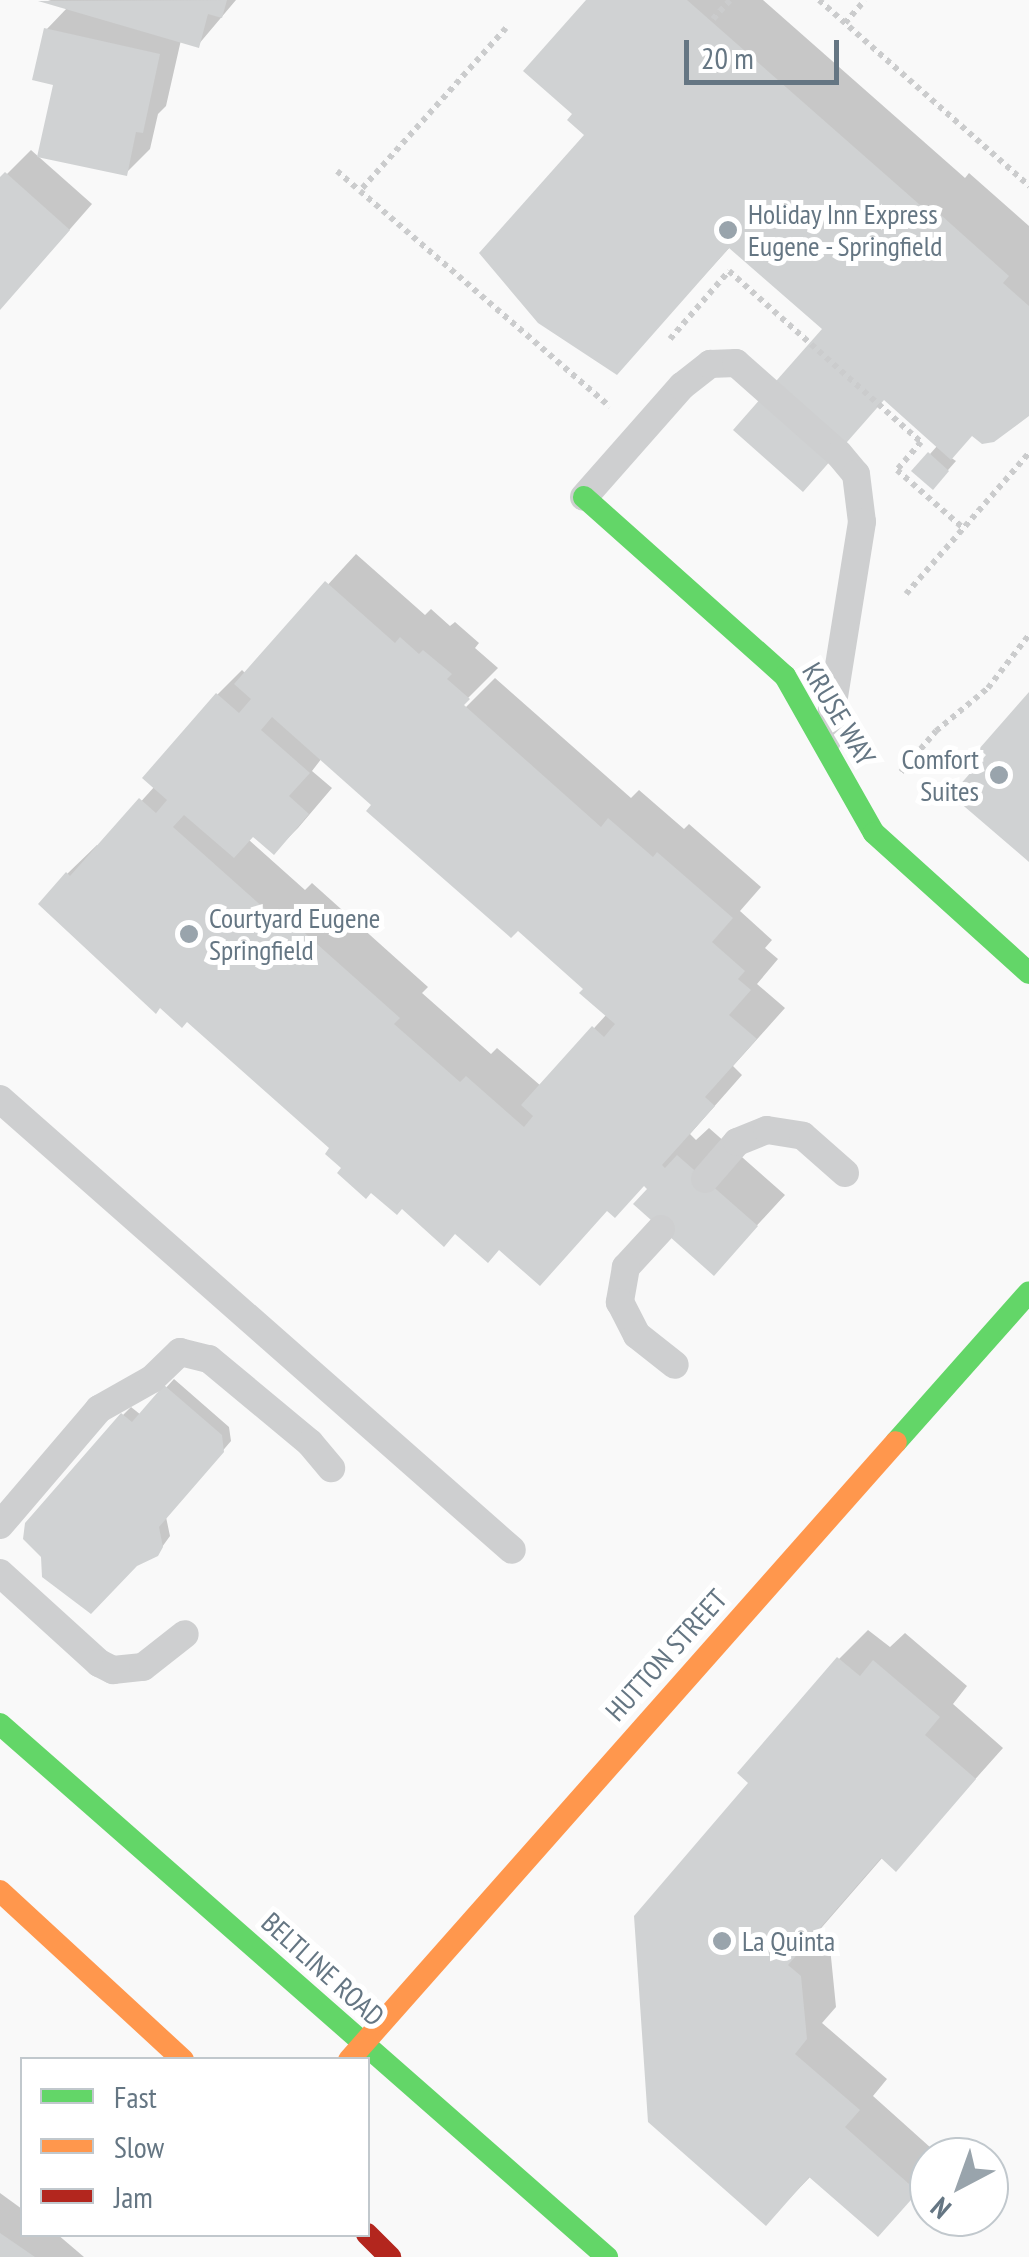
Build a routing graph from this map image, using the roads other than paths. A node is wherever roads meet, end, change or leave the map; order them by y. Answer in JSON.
{"nodes":[{"id":1,"x":584,"y":497,"type":"joint"},
{"id":2,"x":826,"y":747,"type":"junction"},
{"id":3,"x":1029,"y":974,"type":"edge"},
{"id":4,"x":0,"y":1099,"type":"edge"},
{"id":5,"x":845,"y":1173,"type":"dead end"},
{"id":6,"x":704,"y":1179,"type":"dead end"},
{"id":7,"x":662,"y":1229,"type":"dead end"},
{"id":8,"x":1029,"y":1292,"type":"edge"},
{"id":9,"x":675,"y":1365,"type":"dead end"},
{"id":10,"x":331,"y":1468,"type":"dead end"},
{"id":11,"x":0,"y":1526,"type":"edge"},
{"id":12,"x":512,"y":1550,"type":"dead end"},
{"id":13,"x":0,"y":1573,"type":"edge"},
{"id":14,"x":185,"y":1634,"type":"dead end"},
{"id":15,"x":0,"y":1724,"type":"edge"},
{"id":16,"x":0,"y":1891,"type":"edge"},
{"id":17,"x":355,"y":2052,"type":"edge"},
{"id":18,"x":180,"y":2057,"type":"edge"},
{"id":19,"x":370,"y":2064,"type":"edge"},
{"id":20,"x":370,"y":2237,"type":"edge"},
{"id":21,"x":390,"y":2257,"type":"edge"},
{"id":22,"x":607,"y":2257,"type":"edge"}],
"edges":[{"from":1,"to":2,"type":"street","name":"KRUSE WAY"},
{"from":1,"to":2,"type":"lane"},
{"from":2,"to":3,"type":"street","name":"KRUSE WAY"},
{"from":4,"to":12,"type":"lane"},
{"from":5,"to":6,"type":"lane"},
{"from":7,"to":9,"type":"lane"},
{"from":8,"to":17,"type":"street","name":"HUTTON STREET"},
{"from":10,"to":11,"type":"lane"},
{"from":13,"to":14,"type":"lane"},
{"from":15,"to":17,"type":"street","name":"BELTLINE ROAD"},
{"from":16,"to":18,"type":"street"},
{"from":19,"to":22,"type":"street","name":"BELTLINE ROAD"},
{"from":20,"to":21,"type":"street"}]}
